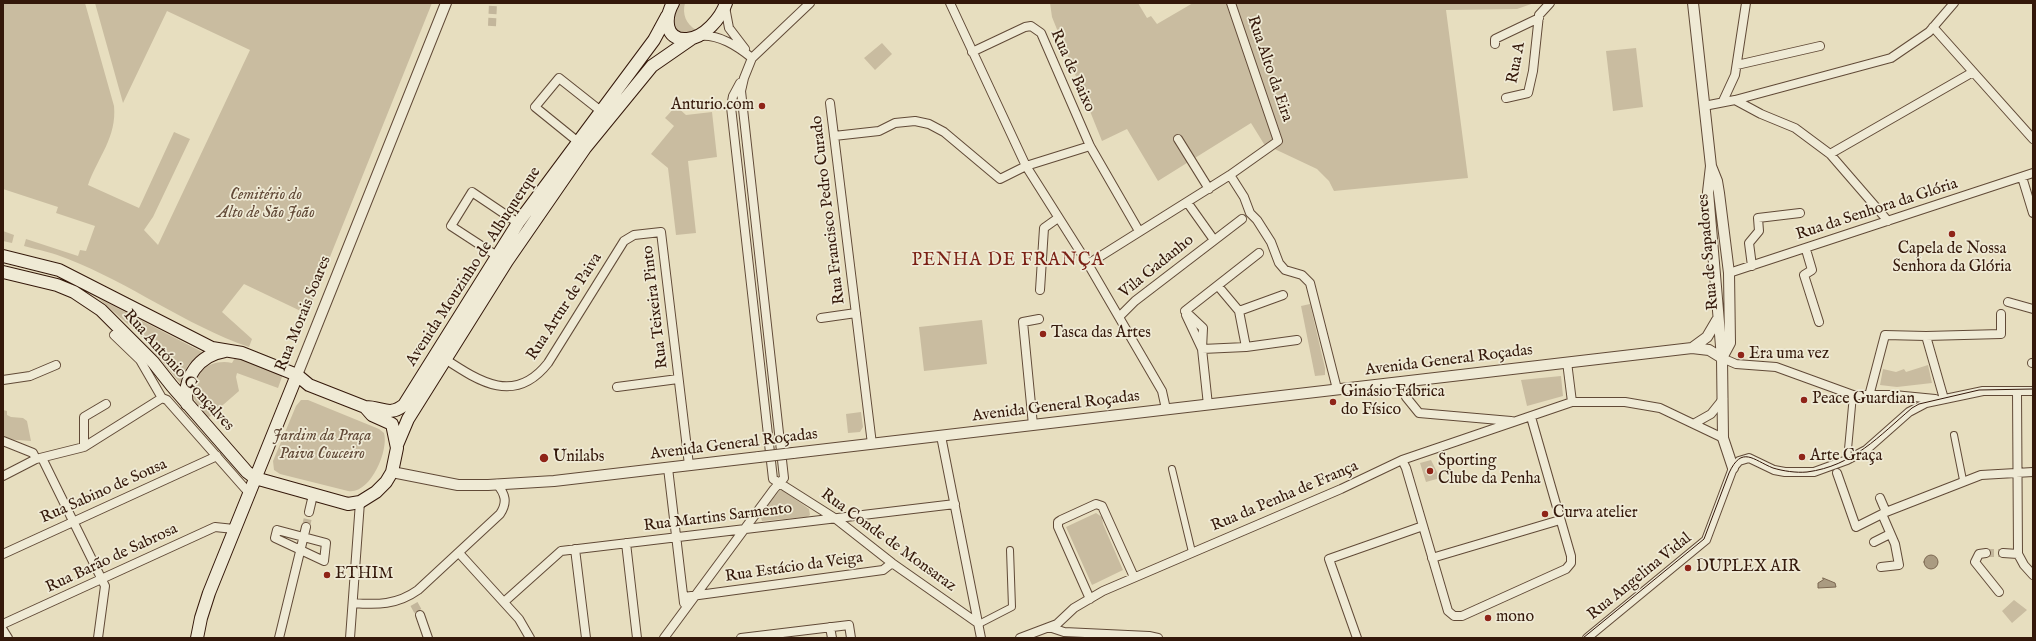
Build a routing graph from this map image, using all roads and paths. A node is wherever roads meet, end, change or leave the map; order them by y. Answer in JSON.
{"nodes":[{"id":1,"x":446,"y":3,"type":"edge"},
{"id":2,"x":810,"y":3,"type":"edge"},
{"id":3,"x":950,"y":3,"type":"edge"},
{"id":4,"x":1231,"y":3,"type":"edge"},
{"id":5,"x":1550,"y":3,"type":"edge"},
{"id":6,"x":1693,"y":3,"type":"edge"},
{"id":7,"x":1746,"y":3,"type":"edge"},
{"id":8,"x":1954,"y":3,"type":"edge"},
{"id":9,"x":726,"y":5,"type":"edge"},
{"id":10,"x":669,"y":8,"type":"edge"},
{"id":11,"x":1539,"y":18,"type":"junction"},
{"id":12,"x":1933,"y":27,"type":"junction"},
{"id":13,"x":694,"y":37,"type":"junction"},
{"id":14,"x":1495,"y":44,"type":"dead end"},
{"id":15,"x":1820,"y":46,"type":"dead end"},
{"id":16,"x":972,"y":52,"type":"junction"},
{"id":17,"x":752,"y":58,"type":"junction"},
{"id":18,"x":1737,"y":65,"type":"junction"},
{"id":19,"x":1973,"y":72,"type":"junction"},
{"id":20,"x":745,"y":74,"type":"junction"},
{"id":21,"x":1506,"y":98,"type":"dead end"},
{"id":22,"x":1735,"y":100,"type":"junction"},
{"id":23,"x":1723,"y":101,"type":"junction"},
{"id":24,"x":830,"y":103,"type":"dead end"},
{"id":25,"x":1704,"y":106,"type":"junction"},
{"id":26,"x":605,"y":115,"type":"junction"},
{"id":27,"x":834,"y":136,"type":"junction"},
{"id":28,"x":2033,"y":139,"type":"edge"},
{"id":29,"x":1178,"y":140,"type":"dead end"},
{"id":30,"x":581,"y":144,"type":"junction"},
{"id":31,"x":1090,"y":146,"type":"junction"},
{"id":32,"x":1830,"y":154,"type":"junction"},
{"id":33,"x":1026,"y":166,"type":"junction"},
{"id":34,"x":1711,"y":166,"type":"junction"},
{"id":35,"x":2033,"y":173,"type":"edge"},
{"id":36,"x":749,"y":174,"type":"junction"},
{"id":37,"x":738,"y":175,"type":"junction"},
{"id":38,"x":1230,"y":175,"type":"junction"},
{"id":39,"x":2022,"y":177,"type":"junction"},
{"id":40,"x":1209,"y":188,"type":"junction"},
{"id":41,"x":1187,"y":202,"type":"junction"},
{"id":42,"x":1800,"y":212,"type":"dead end"},
{"id":43,"x":2033,"y":212,"type":"edge"},
{"id":44,"x":1058,"y":218,"type":"junction"},
{"id":45,"x":1242,"y":219,"type":"dead end"},
{"id":46,"x":1888,"y":221,"type":"junction"},
{"id":47,"x":518,"y":223,"type":"junction"},
{"id":48,"x":528,"y":229,"type":"junction"},
{"id":49,"x":1139,"y":231,"type":"junction"},
{"id":50,"x":661,"y":232,"type":"joint"},
{"id":51,"x":1214,"y":240,"type":"junction"},
{"id":52,"x":1807,"y":252,"type":"dead end"},
{"id":53,"x":1259,"y":253,"type":"dead end"},
{"id":54,"x":3,"y":256,"type":"edge"},
{"id":55,"x":502,"y":258,"type":"junction"},
{"id":56,"x":1088,"y":264,"type":"junction"},
{"id":57,"x":1752,"y":266,"type":"junction"},
{"id":58,"x":3,"y":272,"type":"edge"},
{"id":59,"x":1729,"y":273,"type":"junction"},
{"id":60,"x":1218,"y":286,"type":"junction"},
{"id":61,"x":1040,"y":290,"type":"dead end"},
{"id":62,"x":1284,"y":295,"type":"dead end"},
{"id":63,"x":2008,"y":302,"type":"dead end"},
{"id":64,"x":2033,"y":309,"type":"edge"},
{"id":65,"x":1239,"y":311,"type":"junction"},
{"id":66,"x":856,"y":313,"type":"junction"},
{"id":67,"x":2001,"y":314,"type":"dead end"},
{"id":68,"x":1119,"y":317,"type":"junction"},
{"id":69,"x":820,"y":318,"type":"dead end"},
{"id":70,"x":1718,"y":318,"type":"junction"},
{"id":71,"x":1039,"y":319,"type":"dead end"},
{"id":72,"x":766,"y":321,"type":"junction"},
{"id":73,"x":755,"y":322,"type":"junction"},
{"id":74,"x":1818,"y":322,"type":"dead end"},
{"id":75,"x":114,"y":335,"type":"dead end"},
{"id":76,"x":1926,"y":336,"type":"junction"},
{"id":77,"x":1297,"y":340,"type":"dead end"},
{"id":78,"x":1246,"y":347,"type":"junction"},
{"id":79,"x":1692,"y":348,"type":"junction"},
{"id":80,"x":1202,"y":349,"type":"junction"},
{"id":81,"x":228,"y":351,"type":"junction"},
{"id":82,"x":441,"y":357,"type":"junction"},
{"id":83,"x":1722,"y":358,"type":"junction"},
{"id":84,"x":1567,"y":362,"type":"junction"},
{"id":85,"x":56,"y":365,"type":"dead end"},
{"id":86,"x":297,"y":376,"type":"junction"},
{"id":87,"x":678,"y":379,"type":"junction"},
{"id":88,"x":3,"y":380,"type":"edge"},
{"id":89,"x":1404,"y":382,"type":"junction"},
{"id":90,"x":617,"y":387,"type":"dead end"},
{"id":91,"x":1337,"y":389,"type":"junction"},
{"id":92,"x":2017,"y":390,"type":"junction"},
{"id":93,"x":2033,"y":391,"type":"edge"},
{"id":94,"x":1853,"y":395,"type":"junction"},
{"id":95,"x":1869,"y":396,"type":"junction"},
{"id":96,"x":1406,"y":397,"type":"joint"},
{"id":97,"x":162,"y":398,"type":"junction"},
{"id":98,"x":1723,"y":399,"type":"junction"},
{"id":99,"x":1944,"y":399,"type":"junction"},
{"id":100,"x":1572,"y":402,"type":"junction"},
{"id":101,"x":106,"y":404,"type":"dead end"},
{"id":102,"x":187,"y":404,"type":"junction"},
{"id":103,"x":1208,"y":404,"type":"junction"},
{"id":104,"x":365,"y":407,"type":"junction"},
{"id":105,"x":1166,"y":409,"type":"junction"},
{"id":106,"x":1531,"y":417,"type":"junction"},
{"id":107,"x":1514,"y":421,"type":"junction"},
{"id":108,"x":1695,"y":423,"type":"junction"},
{"id":109,"x":1033,"y":425,"type":"junction"},
{"id":110,"x":1954,"y":435,"type":"dead end"},
{"id":111,"x":941,"y":436,"type":"junction"},
{"id":112,"x":1723,"y":438,"type":"junction"},
{"id":113,"x":3,"y":441,"type":"edge"},
{"id":114,"x":397,"y":444,"type":"junction"},
{"id":115,"x":872,"y":444,"type":"junction"},
{"id":116,"x":84,"y":447,"type":"junction"},
{"id":117,"x":217,"y":456,"type":"junction"},
{"id":118,"x":39,"y":458,"type":"junction"},
{"id":119,"x":1402,"y":460,"type":"junction"},
{"id":120,"x":1847,"y":460,"type":"junction"},
{"id":121,"x":688,"y":466,"type":"junction"},
{"id":122,"x":668,"y":468,"type":"junction"},
{"id":123,"x":1733,"y":468,"type":"junction"},
{"id":124,"x":1172,"y":469,"type":"dead end"},
{"id":125,"x":1835,"y":469,"type":"junction"},
{"id":126,"x":392,"y":472,"type":"junction"},
{"id":127,"x":2018,"y":472,"type":"junction"},
{"id":128,"x":2033,"y":472,"type":"edge"},
{"id":129,"x":5,"y":474,"type":"edge"},
{"id":130,"x":255,"y":478,"type":"junction"},
{"id":131,"x":1963,"y":480,"type":"junction"},
{"id":132,"x":497,"y":484,"type":"junction"},
{"id":133,"x":779,"y":484,"type":"junction"},
{"id":134,"x":249,"y":493,"type":"junction"},
{"id":135,"x":313,"y":495,"type":"junction"},
{"id":136,"x":1880,"y":498,"type":"dead end"},
{"id":137,"x":360,"y":502,"type":"junction"},
{"id":138,"x":955,"y":504,"type":"junction"},
{"id":139,"x":309,"y":512,"type":"tunnel mouth"},
{"id":140,"x":1884,"y":513,"type":"junction"},
{"id":141,"x":836,"y":519,"type":"junction"},
{"id":142,"x":1560,"y":520,"type":"junction"},
{"id":143,"x":74,"y":522,"type":"junction"},
{"id":144,"x":1423,"y":526,"type":"junction"},
{"id":145,"x":306,"y":527,"type":"tunnel mouth"},
{"id":146,"x":234,"y":529,"type":"junction"},
{"id":147,"x":744,"y":529,"type":"junction"},
{"id":148,"x":1890,"y":534,"type":"junction"},
{"id":149,"x":303,"y":537,"type":"junction"},
{"id":150,"x":677,"y":537,"type":"junction"},
{"id":151,"x":1874,"y":542,"type":"dead end"},
{"id":152,"x":626,"y":543,"type":"junction"},
{"id":153,"x":301,"y":549,"type":"junction"},
{"id":154,"x":575,"y":549,"type":"junction"},
{"id":155,"x":1010,"y":550,"type":"dead end"},
{"id":156,"x":1192,"y":552,"type":"junction"},
{"id":157,"x":459,"y":553,"type":"junction"},
{"id":158,"x":1986,"y":553,"type":"dead end"},
{"id":159,"x":2003,"y":553,"type":"tunnel mouth"},
{"id":160,"x":3,"y":554,"type":"edge"},
{"id":161,"x":2018,"y":554,"type":"junction"},
{"id":162,"x":1432,"y":558,"type":"junction"},
{"id":163,"x":892,"y":563,"type":"junction"},
{"id":164,"x":1881,"y":567,"type":"dead end"},
{"id":165,"x":2033,"y":576,"type":"edge"},
{"id":166,"x":1134,"y":577,"type":"junction"},
{"id":167,"x":102,"y":579,"type":"junction"},
{"id":168,"x":1999,"y":592,"type":"dead end"},
{"id":169,"x":696,"y":594,"type":"junction"},
{"id":170,"x":684,"y":597,"type":"junction"},
{"id":171,"x":1090,"y":599,"type":"junction"},
{"id":172,"x":504,"y":602,"type":"junction"},
{"id":173,"x":353,"y":603,"type":"junction"},
{"id":174,"x":685,"y":610,"type":"junction"},
{"id":175,"x":420,"y":615,"type":"tunnel mouth"},
{"id":176,"x":3,"y":624,"type":"edge"},
{"id":177,"x":980,"y":624,"type":"junction"},
{"id":178,"x":830,"y":627,"type":"junction"},
{"id":179,"x":1049,"y":627,"type":"junction"},
{"id":180,"x":3,"y":630,"type":"edge"},
{"id":181,"x":1094,"y":636,"type":"edge"},
{"id":182,"x":8,"y":638,"type":"edge"},
{"id":183,"x":98,"y":638,"type":"edge"},
{"id":184,"x":197,"y":638,"type":"edge"},
{"id":185,"x":279,"y":638,"type":"edge"},
{"id":186,"x":350,"y":638,"type":"edge"},
{"id":187,"x":428,"y":638,"type":"edge"},
{"id":188,"x":530,"y":638,"type":"edge"},
{"id":189,"x":586,"y":638,"type":"edge"},
{"id":190,"x":637,"y":638,"type":"edge"},
{"id":191,"x":664,"y":638,"type":"edge"},
{"id":192,"x":741,"y":638,"type":"edge"},
{"id":193,"x":832,"y":638,"type":"edge"},
{"id":194,"x":851,"y":638,"type":"edge"},
{"id":195,"x":981,"y":638,"type":"edge"},
{"id":196,"x":1020,"y":638,"type":"edge"},
{"id":197,"x":1158,"y":638,"type":"edge"},
{"id":198,"x":1356,"y":638,"type":"edge"},
{"id":199,"x":1587,"y":638,"type":"edge"}],
"edges":[{"from":1,"to":86,"type":"street","name":"Rua Morais Soares"},
{"from":2,"to":17,"type":"street"},
{"from":3,"to":16,"type":"street"},
{"from":4,"to":38,"type":"street","name":"Rua Alto da Eira"},
{"from":5,"to":11,"type":"street"},
{"from":6,"to":25,"type":"street","name":"Rua de Sapadores"},
{"from":7,"to":18,"type":"street"},
{"from":8,"to":12,"type":"street"},
{"from":9,"to":13,"type":"main road","name":"Avenida Mouzinho de Albuquerque"},
{"from":9,"to":17,"type":"street"},
{"from":10,"to":13,"type":"main road"},
{"from":10,"to":26,"type":"main road","name":"Avenida Mouzinho de Albuquerque"},
{"from":11,"to":14,"type":"street"},
{"from":11,"to":21,"type":"street","name":"Rua A"},
{"from":12,"to":19,"type":"street"},
{"from":12,"to":22,"type":"street"},
{"from":13,"to":17,"type":"street"},
{"from":13,"to":26,"type":"main road","name":"Avenida Mouzinho de Albuquerque"},
{"from":15,"to":18,"type":"street"},
{"from":16,"to":31,"type":"street","name":"Rua de Baixo"},
{"from":16,"to":33,"type":"street"},
{"from":17,"to":20,"type":"street"},
{"from":18,"to":23,"type":"street"},
{"from":19,"to":28,"type":"street"},
{"from":19,"to":32,"type":"street"},
{"from":20,"to":36,"type":"street"},
{"from":20,"to":37,"type":"street"},
{"from":22,"to":23,"type":"street"},
{"from":22,"to":32,"type":"street"},
{"from":23,"to":25,"type":"street"},
{"from":24,"to":27,"type":"street","name":"Rua Francisco Pedro Curado"},
{"from":25,"to":34,"type":"street","name":"Rua de Sapadores"},
{"from":26,"to":30,"type":"main road","name":"Avenida Mouzinho de Albuquerque"},
{"from":26,"to":30,"type":"street"},
{"from":27,"to":33,"type":"street"},
{"from":27,"to":66,"type":"street","name":"Rua Francisco Pedro Curado"},
{"from":29,"to":40,"type":"street"},
{"from":30,"to":47,"type":"main road","name":"Avenida Mouzinho de Albuquerque"},
{"from":30,"to":48,"type":"main road","name":"Avenida Mouzinho de Albuquerque"},
{"from":31,"to":33,"type":"street"},
{"from":31,"to":49,"type":"street"},
{"from":32,"to":46,"type":"street"},
{"from":33,"to":44,"type":"street"},
{"from":34,"to":59,"type":"street","name":"Rua de Sapadores"},
{"from":34,"to":70,"type":"street","name":"Rua de Sapadores"},
{"from":35,"to":39,"type":"street","name":"Rua da Senhora da Glória"},
{"from":36,"to":37,"type":"street"},
{"from":36,"to":72,"type":"street"},
{"from":37,"to":73,"type":"street"},
{"from":38,"to":40,"type":"street"},
{"from":38,"to":91,"type":"street"},
{"from":39,"to":43,"type":"street"},
{"from":39,"to":46,"type":"street","name":"Rua da Senhora da Glória"},
{"from":40,"to":41,"type":"street"},
{"from":41,"to":49,"type":"street"},
{"from":41,"to":51,"type":"street","name":"Vila Gadanho"},
{"from":42,"to":57,"type":"street"},
{"from":44,"to":56,"type":"street"},
{"from":44,"to":61,"type":"street"},
{"from":45,"to":51,"type":"street","name":"Vila Gadanho"},
{"from":46,"to":57,"type":"street","name":"Rua da Senhora da Glória"},
{"from":47,"to":48,"type":"main road"},
{"from":47,"to":55,"type":"main road","name":"Avenida Mouzinho de Albuquerque"},
{"from":47,"to":55,"type":"street"},
{"from":48,"to":55,"type":"main road","name":"Avenida Mouzinho de Albuquerque"},
{"from":49,"to":56,"type":"street"},
{"from":50,"to":82,"type":"street","name":"Rua Artur de Paiva"},
{"from":50,"to":87,"type":"street","name":"Rua Teixeira Pinto"},
{"from":51,"to":68,"type":"street","name":"Vila Gadanho"},
{"from":52,"to":74,"type":"street"},
{"from":53,"to":60,"type":"street"},
{"from":54,"to":81,"type":"main road","name":"Rua António Gonçalves"},
{"from":55,"to":82,"type":"main road","name":"Avenida Mouzinho de Albuquerque"},
{"from":56,"to":68,"type":"street"},
{"from":57,"to":59,"type":"street","name":"Rua da Senhora da Glória"},
{"from":58,"to":102,"type":"main road","name":"Rua António Gonçalves"},
{"from":59,"to":83,"type":"street","name":"Rua de Sapadores"},
{"from":60,"to":65,"type":"street"},
{"from":60,"to":80,"type":"street"},
{"from":62,"to":65,"type":"street"},
{"from":63,"to":64,"type":"street"},
{"from":65,"to":78,"type":"street"},
{"from":66,"to":69,"type":"street","name":"Rua Francisco Pedro Curado"},
{"from":66,"to":115,"type":"street","name":"Rua Francisco Pedro Curado"},
{"from":67,"to":76,"type":"street"},
{"from":68,"to":105,"type":"street"},
{"from":70,"to":79,"type":"street"},
{"from":70,"to":83,"type":"street","name":"Rua de Sapadores"},
{"from":71,"to":109,"type":"street"},
{"from":72,"to":73,"type":"street"},
{"from":72,"to":133,"type":"street"},
{"from":73,"to":133,"type":"street"},
{"from":75,"to":97,"type":"street"},
{"from":76,"to":95,"type":"street"},
{"from":76,"to":99,"type":"street"},
{"from":77,"to":78,"type":"street"},
{"from":78,"to":80,"type":"street"},
{"from":79,"to":83,"type":"street","name":"Avenida General Roçadas"},
{"from":79,"to":84,"type":"street","name":"Avenida General Roçadas"},
{"from":80,"to":103,"type":"street"},
{"from":81,"to":86,"type":"main road","name":"Rua António Gonçalves"},
{"from":81,"to":102,"type":"main road"},
{"from":82,"to":104,"type":"main road","name":"Avenida Mouzinho de Albuquerque"},
{"from":82,"to":114,"type":"main road","name":"Avenida Mouzinho de Albuquerque"},
{"from":83,"to":94,"type":"street"},
{"from":83,"to":98,"type":"street","name":"Rua de Sapadores"},
{"from":84,"to":89,"type":"street","name":"Avenida General Roçadas"},
{"from":84,"to":100,"type":"street"},
{"from":85,"to":88,"type":"street"},
{"from":86,"to":104,"type":"main road","name":"Rua António Gonçalves"},
{"from":86,"to":130,"type":"main road","name":"Rua Morais Soares"},
{"from":87,"to":90,"type":"street","name":"Rua Teixeira Pinto"},
{"from":87,"to":121,"type":"street","name":"Rua Teixeira Pinto"},
{"from":89,"to":91,"type":"street","name":"Avenida General Roçadas"},
{"from":89,"to":96,"type":"street"},
{"from":91,"to":103,"type":"street","name":"Avenida General Roçadas"},
{"from":92,"to":93,"type":"street"},
{"from":92,"to":99,"type":"street"},
{"from":92,"to":127,"type":"street"},
{"from":94,"to":95,"type":"street"},
{"from":94,"to":120,"type":"street"},
{"from":95,"to":99,"type":"street"},
{"from":96,"to":107,"type":"street"},
{"from":97,"to":116,"type":"street"},
{"from":97,"to":117,"type":"street"},
{"from":98,"to":108,"type":"street"},
{"from":98,"to":112,"type":"street","name":"Rua de Sapadores"},
{"from":99,"to":120,"type":"street"},
{"from":100,"to":106,"type":"street","name":"Rua da Penha de França"},
{"from":100,"to":108,"type":"street","name":"Rua da Penha de França"},
{"from":101,"to":116,"type":"street"},
{"from":102,"to":130,"type":"main road","name":"Rua António Gonçalves"},
{"from":103,"to":105,"type":"street","name":"Avenida General Roçadas"},
{"from":104,"to":114,"type":"main road"},
{"from":105,"to":109,"type":"street","name":"Avenida General Roçadas"},
{"from":106,"to":107,"type":"street","name":"Rua da Penha de França"},
{"from":106,"to":142,"type":"street"},
{"from":107,"to":119,"type":"street","name":"Rua da Penha de França"},
{"from":108,"to":112,"type":"street","name":"Rua da Penha de França"},
{"from":109,"to":111,"type":"street","name":"Avenida General Roçadas"},
{"from":110,"to":131,"type":"street"},
{"from":111,"to":115,"type":"street","name":"Avenida General Roçadas"},
{"from":111,"to":138,"type":"street"},
{"from":112,"to":123,"type":"street","name":"Rua de Sapadores"},
{"from":113,"to":118,"type":"street"},
{"from":114,"to":126,"type":"main road"},
{"from":115,"to":121,"type":"street","name":"Avenida General Roçadas","bridge":true},
{"from":116,"to":118,"type":"street"},
{"from":117,"to":134,"type":"street"},
{"from":117,"to":143,"type":"street","name":"Rua Sabino de Sousa"},
{"from":118,"to":129,"type":"street"},
{"from":118,"to":143,"type":"street"},
{"from":119,"to":144,"type":"street"},
{"from":119,"to":156,"type":"street","name":"Rua da Penha de França"},
{"from":120,"to":125,"type":"street"},
{"from":121,"to":122,"type":"street","name":"Avenida General Roçadas"},
{"from":122,"to":132,"type":"street","name":"Avenida General Roçadas"},
{"from":122,"to":150,"type":"street"},
{"from":123,"to":125,"type":"street"},
{"from":123,"to":199,"type":"street","name":"Rua Angelina Vidal"},
{"from":124,"to":156,"type":"street"},
{"from":125,"to":140,"type":"street"},
{"from":126,"to":132,"type":"street","name":"Avenida General Roçadas"},
{"from":126,"to":137,"type":"main road"},
{"from":127,"to":128,"type":"street"},
{"from":127,"to":131,"type":"street"},
{"from":127,"to":161,"type":"street"},
{"from":130,"to":134,"type":"main road","name":"Rua Morais Soares"},
{"from":130,"to":135,"type":"main road"},
{"from":131,"to":140,"type":"street"},
{"from":132,"to":157,"type":"street"},
{"from":133,"to":141,"type":"street","name":"Rua Conde de Monsaraz"},
{"from":133,"to":147,"type":"street"},
{"from":134,"to":146,"type":"main road","name":"Rua Morais Soares"},
{"from":135,"to":137,"type":"main road"},
{"from":135,"to":139,"type":"street"},
{"from":136,"to":140,"type":"street"},
{"from":137,"to":173,"type":"street"},
{"from":138,"to":141,"type":"street","name":"Rua Martins Sarmento"},
{"from":138,"to":177,"type":"street"},
{"from":140,"to":148,"type":"street"},
{"from":141,"to":147,"type":"street","name":"Rua Martins Sarmento"},
{"from":141,"to":163,"type":"street","name":"Rua Conde de Monsaraz"},
{"from":142,"to":162,"type":"street"},
{"from":142,"to":162,"type":"street"},
{"from":143,"to":160,"type":"street","name":"Rua Sabino de Sousa"},
{"from":143,"to":167,"type":"street"},
{"from":144,"to":162,"type":"street"},
{"from":144,"to":198,"type":"street"},
{"from":145,"to":149,"type":"street"},
{"from":146,"to":167,"type":"street","name":"Rua Barão de Sabrosa"},
{"from":146,"to":184,"type":"main road","name":"Rua Morais Soares"},
{"from":147,"to":150,"type":"street","name":"Rua Martins Sarmento"},
{"from":147,"to":169,"type":"street"},
{"from":148,"to":151,"type":"street"},
{"from":148,"to":164,"type":"street"},
{"from":149,"to":153,"type":"street"},
{"from":149,"to":153,"type":"street"},
{"from":149,"to":153,"type":"street"},
{"from":150,"to":152,"type":"street","name":"Rua Martins Sarmento"},
{"from":150,"to":170,"type":"street"},
{"from":152,"to":154,"type":"street","name":"Rua Martins Sarmento"},
{"from":152,"to":190,"type":"street"},
{"from":153,"to":185,"type":"street"},
{"from":154,"to":172,"type":"street","name":"Rua Martins Sarmento"},
{"from":154,"to":189,"type":"street"},
{"from":155,"to":177,"type":"street"},
{"from":156,"to":166,"type":"street","name":"Rua da Penha de França"},
{"from":157,"to":172,"type":"street"},
{"from":157,"to":173,"type":"street"},
{"from":158,"to":168,"type":"street"},
{"from":159,"to":161,"type":"street"},
{"from":161,"to":165,"type":"street"},
{"from":163,"to":169,"type":"street","name":"Rua Estácio da Veiga"},
{"from":163,"to":177,"type":"street","name":"Rua Conde de Monsaraz"},
{"from":166,"to":171,"type":"street","name":"Rua da Penha de França"},
{"from":166,"to":171,"type":"street"},
{"from":167,"to":176,"type":"street","name":"Rua Barão de Sabrosa"},
{"from":167,"to":183,"type":"street"},
{"from":169,"to":170,"type":"street","name":"Rua Estácio da Veiga"},
{"from":169,"to":174,"type":"street"},
{"from":170,"to":174,"type":"street"},
{"from":171,"to":179,"type":"street","name":"Rua da Penha de França"},
{"from":172,"to":188,"type":"street"},
{"from":173,"to":186,"type":"street"},
{"from":174,"to":191,"type":"street"},
{"from":175,"to":187,"type":"street"},
{"from":177,"to":195,"type":"street"},
{"from":178,"to":192,"type":"street"},
{"from":178,"to":193,"type":"street"},
{"from":178,"to":194,"type":"street"},
{"from":179,"to":181,"type":"street"},
{"from":179,"to":196,"type":"street","name":"Rua da Penha de França"},
{"from":180,"to":182,"type":"street"},
{"from":181,"to":197,"type":"street"}]}
